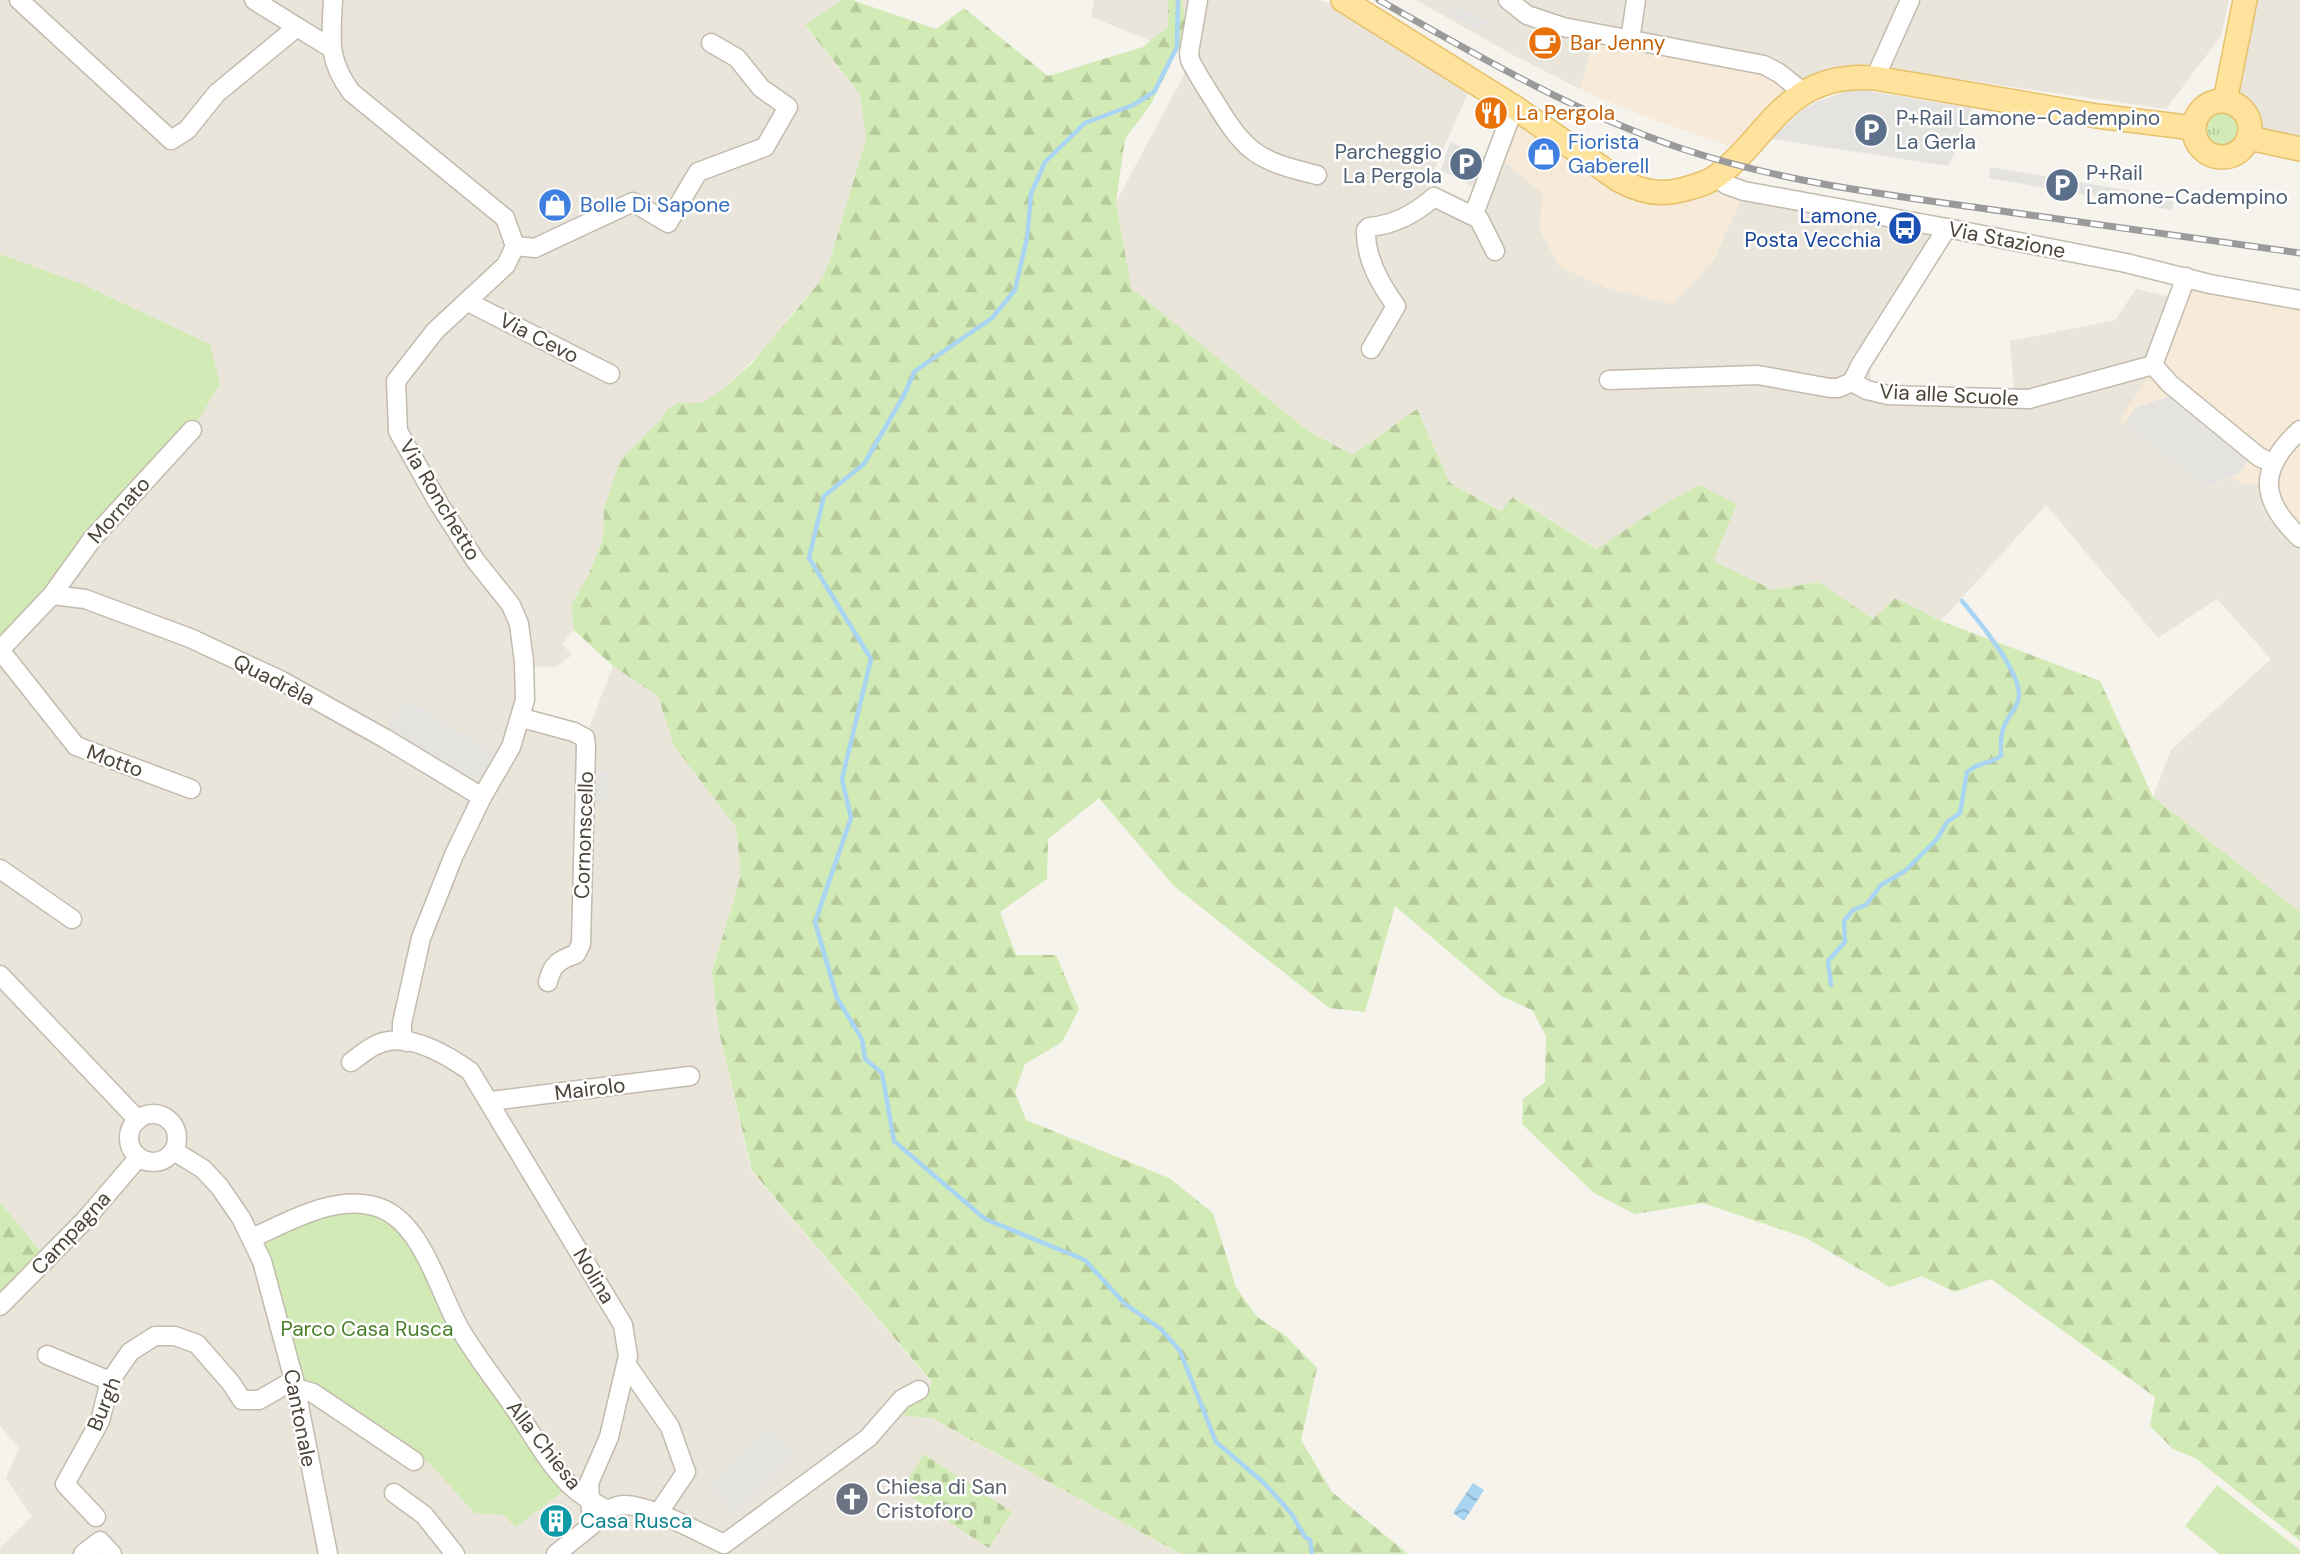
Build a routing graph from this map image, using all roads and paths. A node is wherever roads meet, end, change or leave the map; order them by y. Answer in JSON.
{"nodes":[{"id":1,"x":19,"y":0,"type":"edge"},
{"id":2,"x":254,"y":0,"type":"edge"},
{"id":3,"x":332,"y":0,"type":"edge"},
{"id":4,"x":1198,"y":0,"type":"edge"},
{"id":5,"x":1343,"y":0,"type":"edge"},
{"id":6,"x":1508,"y":0,"type":"edge"},
{"id":7,"x":1636,"y":0,"type":"edge"},
{"id":8,"x":1910,"y":0,"type":"edge"},
{"id":9,"x":2245,"y":0,"type":"edge"},
{"id":10,"x":297,"y":27,"type":"junction"},
{"id":11,"x":1630,"y":40,"type":"junction"},
{"id":12,"x":711,"y":43,"type":"dead end"},
{"id":13,"x":331,"y":48,"type":"junction"},
{"id":14,"x":1875,"y":78,"type":"junction"},
{"id":15,"x":1804,"y":93,"type":"junction"},
{"id":16,"x":2225,"y":101,"type":"junction"},
{"id":17,"x":1514,"y":107,"type":"junction"},
{"id":18,"x":2194,"y":128,"type":"junction"},
{"id":19,"x":2249,"y":138,"type":"junction"},
{"id":20,"x":2300,"y":149,"type":"edge"},
{"id":21,"x":1317,"y":175,"type":"dead end"},
{"id":22,"x":1715,"y":177,"type":"junction"},
{"id":23,"x":1474,"y":215,"type":"junction"},
{"id":24,"x":1947,"y":228,"type":"junction"},
{"id":25,"x":515,"y":246,"type":"junction"},
{"id":26,"x":1495,"y":251,"type":"dead end"},
{"id":27,"x":2186,"y":277,"type":"junction"},
{"id":28,"x":2300,"y":300,"type":"edge"},
{"id":29,"x":468,"y":302,"type":"junction"},
{"id":30,"x":1371,"y":349,"type":"dead end"},
{"id":31,"x":2153,"y":365,"type":"junction"},
{"id":32,"x":610,"y":374,"type":"dead end"},
{"id":33,"x":1609,"y":380,"type":"dead end"},
{"id":34,"x":1852,"y":382,"type":"junction"},
{"id":35,"x":192,"y":430,"type":"dead end"},
{"id":36,"x":2300,"y":430,"type":"edge"},
{"id":37,"x":2272,"y":463,"type":"junction"},
{"id":38,"x":2300,"y":538,"type":"edge"},
{"id":39,"x":52,"y":595,"type":"junction"},
{"id":40,"x":0,"y":650,"type":"edge"},
{"id":41,"x":522,"y":718,"type":"junction"},
{"id":42,"x":191,"y":789,"type":"dead end"},
{"id":43,"x":482,"y":797,"type":"junction"},
{"id":44,"x":0,"y":869,"type":"edge"},
{"id":45,"x":72,"y":919,"type":"dead end"},
{"id":46,"x":0,"y":975,"type":"edge"},
{"id":47,"x":548,"y":982,"type":"dead end"},
{"id":48,"x":407,"y":1042,"type":"junction"},
{"id":49,"x":351,"y":1062,"type":"dead end"},
{"id":50,"x":690,"y":1076,"type":"dead end"},
{"id":51,"x":491,"y":1101,"type":"junction"},
{"id":52,"x":138,"y":1120,"type":"junction"},
{"id":53,"x":174,"y":1150,"type":"junction"},
{"id":54,"x":139,"y":1157,"type":"junction"},
{"id":55,"x":252,"y":1238,"type":"junction"},
{"id":56,"x":0,"y":1306,"type":"edge"},
{"id":57,"x":47,"y":1355,"type":"dead end"},
{"id":58,"x":627,"y":1364,"type":"junction"},
{"id":59,"x":110,"y":1381,"type":"junction"},
{"id":60,"x":295,"y":1384,"type":"junction"},
{"id":61,"x":919,"y":1390,"type":"dead end"},
{"id":62,"x":414,"y":1461,"type":"dead end"},
{"id":63,"x":394,"y":1493,"type":"dead end"},
{"id":64,"x":589,"y":1500,"type":"junction"},
{"id":65,"x":659,"y":1512,"type":"junction"},
{"id":66,"x":96,"y":1517,"type":"dead end"},
{"id":67,"x":718,"y":1549,"type":"edge"},
{"id":68,"x":83,"y":1554,"type":"edge"},
{"id":69,"x":113,"y":1554,"type":"edge"},
{"id":70,"x":328,"y":1554,"type":"edge"},
{"id":71,"x":455,"y":1554,"type":"edge"},
{"id":72,"x":556,"y":1554,"type":"edge"}],
"edges":[{"from":1,"to":10,"type":"street"},
{"from":2,"to":10,"type":"street"},
{"from":3,"to":13,"type":"street"},
{"from":4,"to":21,"type":"street"},
{"from":5,"to":17,"type":"main road"},
{"from":6,"to":11,"type":"street"},
{"from":7,"to":11,"type":"street"},
{"from":8,"to":14,"type":"street"},
{"from":9,"to":16,"type":"main road"},
{"from":10,"to":13,"type":"street"},
{"from":11,"to":15,"type":"street"},
{"from":12,"to":25,"type":"street"},
{"from":13,"to":25,"type":"street"},
{"from":14,"to":15,"type":"main road"},
{"from":14,"to":18,"type":"main road"},
{"from":15,"to":22,"type":"main road"},
{"from":16,"to":18,"type":"main road"},
{"from":16,"to":19,"type":"main road"},
{"from":17,"to":22,"type":"main road"},
{"from":17,"to":23,"type":"street"},
{"from":18,"to":19,"type":"main road"},
{"from":19,"to":20,"type":"main road"},
{"from":22,"to":24,"type":"street","name":"Via Stazione"},
{"from":23,"to":26,"type":"street"},
{"from":23,"to":30,"type":"street"},
{"from":24,"to":27,"type":"street","name":"Via Stazione"},
{"from":24,"to":34,"type":"street"},
{"from":25,"to":29,"type":"street","name":"Via Ronchetto"},
{"from":27,"to":28,"type":"street","name":"Via Stazione"},
{"from":27,"to":31,"type":"street"},
{"from":29,"to":32,"type":"street","name":"Via Cevo"},
{"from":29,"to":41,"type":"street","name":"Via Ronchetto"},
{"from":31,"to":34,"type":"street","name":"Via alle Scuole"},
{"from":31,"to":37,"type":"street"},
{"from":33,"to":34,"type":"street","name":"Via alle Scuole"},
{"from":35,"to":39,"type":"street","name":"Mornato"},
{"from":36,"to":37,"type":"street"},
{"from":37,"to":38,"type":"street"},
{"from":39,"to":40,"type":"street","name":"Mornato"},
{"from":39,"to":43,"type":"street","name":"Quadrèla"},
{"from":40,"to":42,"type":"street","name":"Motto"},
{"from":41,"to":43,"type":"street"},
{"from":41,"to":47,"type":"street","name":"Cornonscello"},
{"from":43,"to":48,"type":"street"},
{"from":44,"to":45,"type":"street"},
{"from":46,"to":52,"type":"street"},
{"from":48,"to":49,"type":"street","name":"Nolina"},
{"from":48,"to":51,"type":"street","name":"Nolina"},
{"from":50,"to":51,"type":"street","name":"Mairolo"},
{"from":51,"to":58,"type":"street","name":"Nolina"},
{"from":52,"to":53,"type":"street"},
{"from":52,"to":54,"type":"street"},
{"from":53,"to":54,"type":"street"},
{"from":53,"to":55,"type":"street","name":"Cantonale"},
{"from":54,"to":56,"type":"street","name":"Campagna"},
{"from":55,"to":60,"type":"street","name":"Cantonale"},
{"from":55,"to":64,"type":"street","name":"Alla Chiesa"},
{"from":57,"to":59,"type":"street"},
{"from":58,"to":64,"type":"street","name":"Nolina"},
{"from":58,"to":65,"type":"street"},
{"from":59,"to":60,"type":"street","name":"Burgh"},
{"from":59,"to":66,"type":"street","name":"Burgh"},
{"from":60,"to":62,"type":"street"},
{"from":60,"to":70,"type":"street","name":"Cantonale"},
{"from":61,"to":67,"type":"street","name":"Alla Chiesa"},
{"from":63,"to":71,"type":"street"},
{"from":64,"to":65,"type":"street","name":"Alla Chiesa"},
{"from":64,"to":72,"type":"street","name":"Nolina"},
{"from":65,"to":67,"type":"street","name":"Alla Chiesa"},
{"from":68,"to":69,"type":"street"}]}
